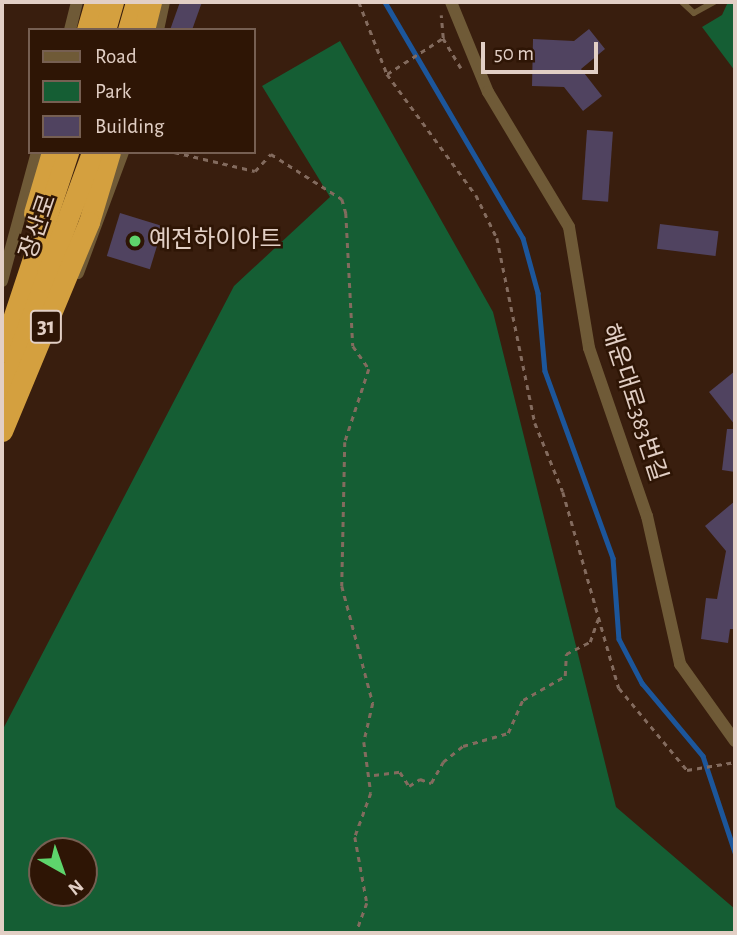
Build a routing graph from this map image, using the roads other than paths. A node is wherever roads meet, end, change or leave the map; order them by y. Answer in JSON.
{"nodes":[{"id":1,"x":77,"y":2,"type":"edge"},
{"id":2,"x":95,"y":2,"type":"edge"},
{"id":3,"x":113,"y":2,"type":"edge"},
{"id":4,"x":136,"y":2,"type":"edge"},
{"id":5,"x":150,"y":2,"type":"edge"},
{"id":6,"x":164,"y":2,"type":"edge"},
{"id":7,"x":451,"y":2,"type":"edge"},
{"id":8,"x":682,"y":2,"type":"edge"},
{"id":9,"x":714,"y":2,"type":"edge"},
{"id":10,"x":70,"y":28,"type":"edge"},
{"id":11,"x":88,"y":28,"type":"edge"},
{"id":12,"x":106,"y":28,"type":"edge"},
{"id":13,"x":129,"y":28,"type":"edge"},
{"id":14,"x":144,"y":28,"type":"edge"},
{"id":15,"x":159,"y":28,"type":"edge"},
{"id":16,"x":36,"y":154,"type":"edge"},
{"id":17,"x":51,"y":154,"type":"edge"},
{"id":18,"x":67,"y":154,"type":"edge"},
{"id":19,"x":91,"y":154,"type":"edge"},
{"id":20,"x":109,"y":154,"type":"edge"},
{"id":21,"x":122,"y":154,"type":"edge"},
{"id":22,"x":2,"y":281,"type":"edge"},
{"id":23,"x":2,"y":312,"type":"edge"},
{"id":24,"x":2,"y":352,"type":"edge"},
{"id":25,"x":2,"y":397,"type":"edge"},
{"id":26,"x":2,"y":409,"type":"edge"},
{"id":27,"x":2,"y":431,"type":"edge"},
{"id":28,"x":735,"y":741,"type":"edge"}],
"edges":[{"from":1,"to":10,"type":"street"},
{"from":2,"to":11,"type":"highway"},
{"from":3,"to":12,"type":"highway"},
{"from":4,"to":13,"type":"highway"},
{"from":5,"to":14,"type":"highway"},
{"from":6,"to":15,"type":"street"},
{"from":7,"to":28,"type":"street","name":"해운대로383번길"},
{"from":8,"to":9,"type":"lane"},
{"from":16,"to":22,"type":"street"},
{"from":17,"to":23,"type":"highway"},
{"from":18,"to":24,"type":"highway","name":"장산로"},
{"from":19,"to":25,"type":"highway","name":"장산로"},
{"from":20,"to":27,"type":"highway","number":"31","bridge":true},
{"from":21,"to":26,"type":"street"}]}
